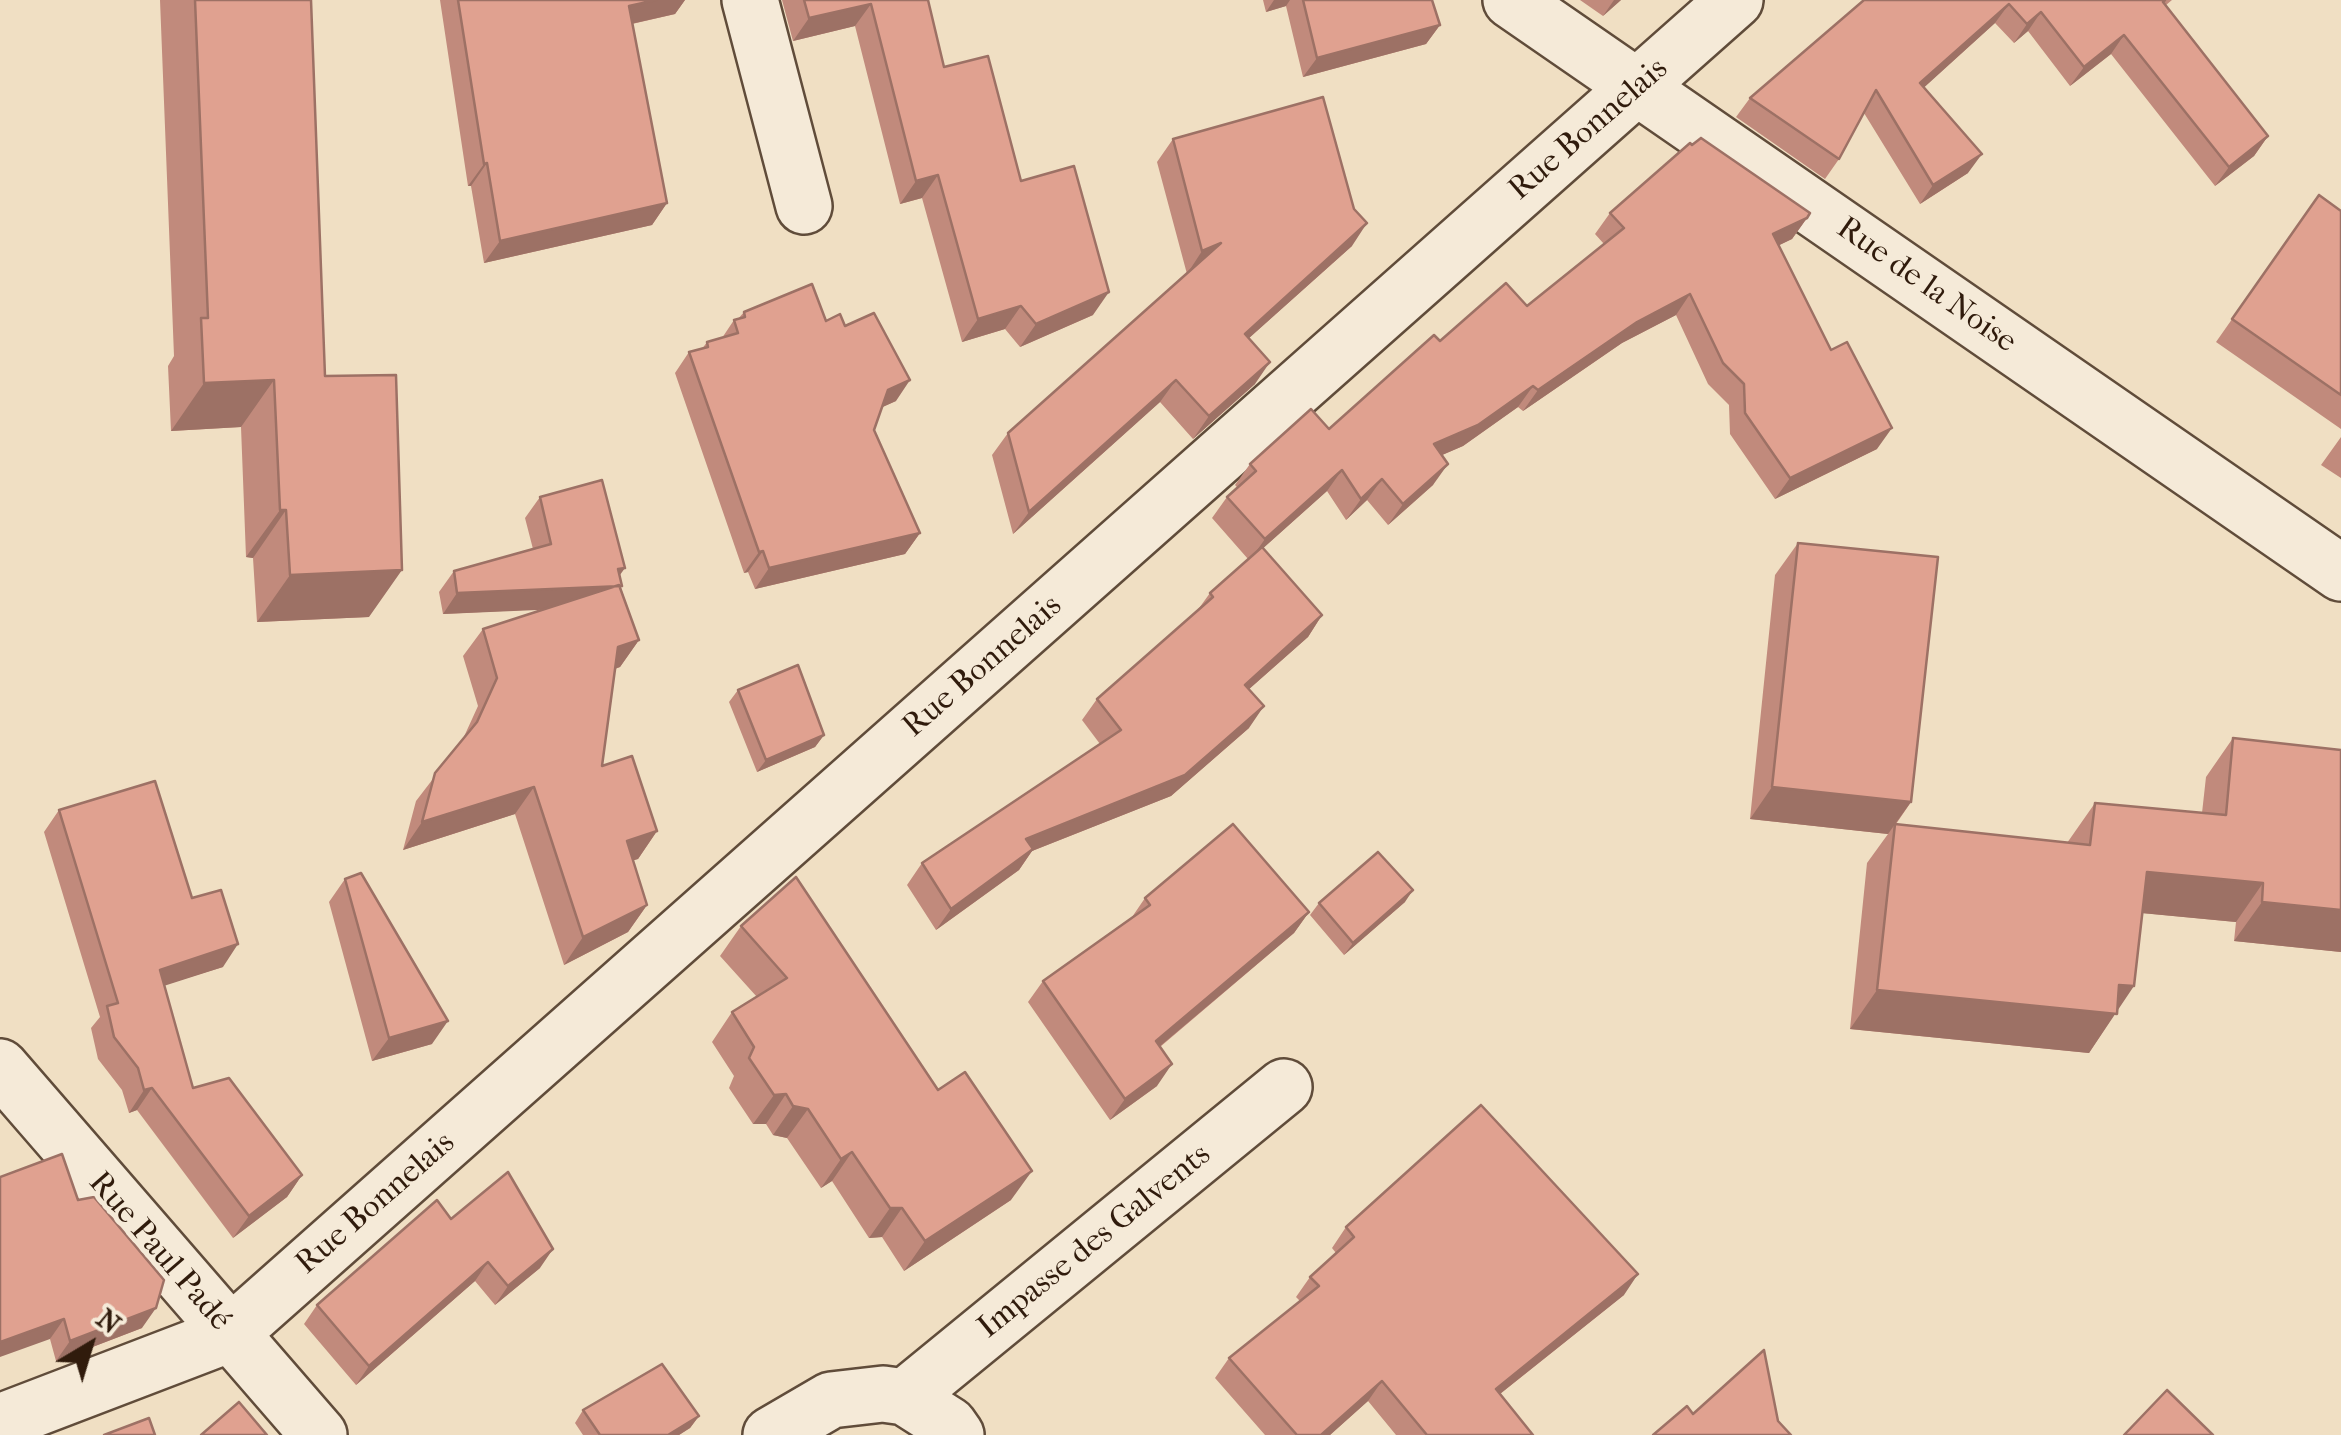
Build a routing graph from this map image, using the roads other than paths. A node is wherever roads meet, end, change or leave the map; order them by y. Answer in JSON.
{"nodes":[{"id":1,"x":750,"y":0,"type":"edge"},
{"id":2,"x":1511,"y":0,"type":"edge"},
{"id":3,"x":1735,"y":0,"type":"edge"},
{"id":4,"x":1638,"y":88,"type":"junction"},
{"id":5,"x":804,"y":206,"type":"dead end"},
{"id":6,"x":2341,"y":573,"type":"edge"},
{"id":7,"x":0,"y":1067,"type":"edge"},
{"id":8,"x":1284,"y":1086,"type":"dead end"},
{"id":9,"x":230,"y":1334,"type":"junction"},
{"id":10,"x":906,"y":1398,"type":"junction"},
{"id":11,"x":0,"y":1422,"type":"edge"},
{"id":12,"x":319,"y":1435,"type":"edge"},
{"id":13,"x":771,"y":1435,"type":"edge"},
{"id":14,"x":956,"y":1435,"type":"edge"}],
"edges":[{"from":1,"to":5,"type":"street"},
{"from":2,"to":4,"type":"street","name":"Rue de la Noise"},
{"from":3,"to":4,"type":"street","name":"Rue Bonnelais"},
{"from":4,"to":6,"type":"street","name":"Rue de la Noise"},
{"from":4,"to":9,"type":"street","name":"Rue Bonnelais"},
{"from":7,"to":9,"type":"street","name":"Rue Paul Padé"},
{"from":8,"to":10,"type":"street","name":"Impasse des Galvents"},
{"from":9,"to":11,"type":"street"},
{"from":9,"to":12,"type":"street","name":"Rue Paul Padé"},
{"from":10,"to":13,"type":"street"},
{"from":10,"to":14,"type":"street"}]}
